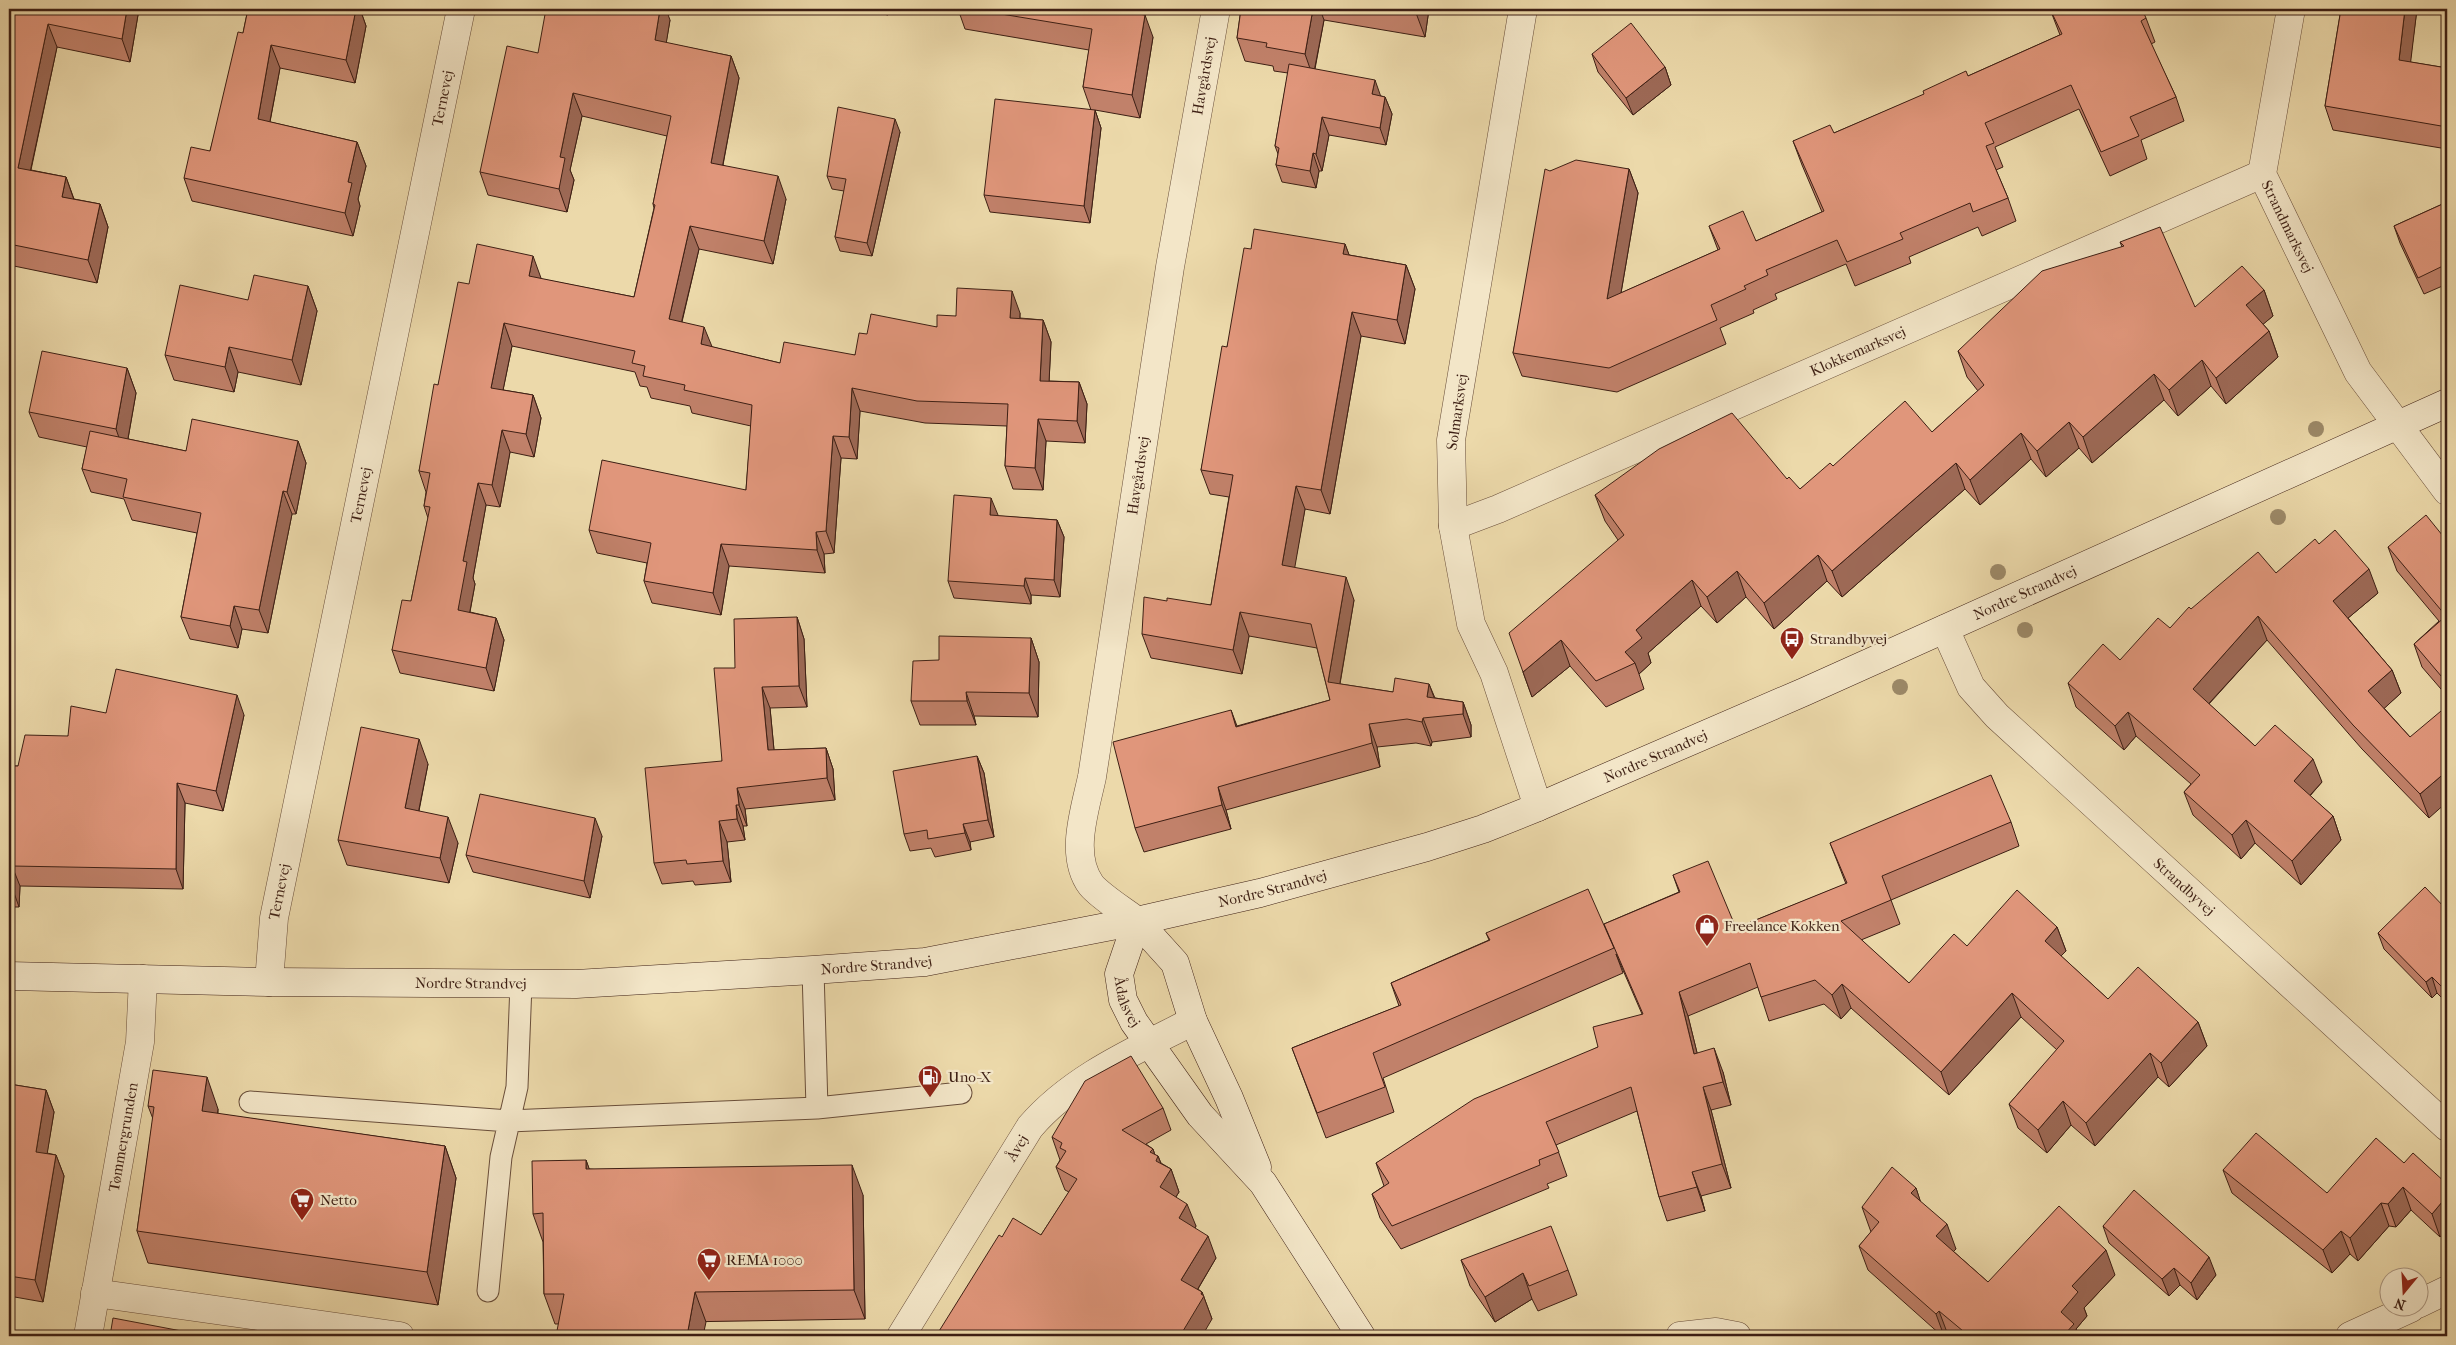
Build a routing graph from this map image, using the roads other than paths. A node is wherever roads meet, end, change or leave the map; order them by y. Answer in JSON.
{"nodes":[{"id":1,"x":461,"y":9,"type":"edge"},
{"id":2,"x":1216,"y":9,"type":"edge"},
{"id":3,"x":1523,"y":9,"type":"edge"},
{"id":4,"x":2291,"y":9,"type":"edge"},
{"id":5,"x":2262,"y":174,"type":"junction"},
{"id":6,"x":2447,"y":403,"type":"edge"},
{"id":7,"x":2397,"y":425,"type":"junction"},
{"id":8,"x":2447,"y":491,"type":"edge"},
{"id":9,"x":1453,"y":526,"type":"junction"},
{"id":10,"x":1945,"y":629,"type":"junction"},
{"id":11,"x":1538,"y":807,"type":"junction"},
{"id":12,"x":1137,"y":921,"type":"junction"},
{"id":13,"x":814,"y":970,"type":"junction"},
{"id":14,"x":9,"y":976,"type":"edge"},
{"id":15,"x":143,"y":979,"type":"junction"},
{"id":16,"x":269,"y":982,"type":"junction"},
{"id":17,"x":521,"y":984,"type":"junction"},
{"id":18,"x":1193,"y":1021,"type":"junction"},
{"id":19,"x":1150,"y":1044,"type":"junction"},
{"id":20,"x":961,"y":1093,"type":"dead end"},
{"id":21,"x":250,"y":1102,"type":"dead end"},
{"id":22,"x":817,"y":1108,"type":"junction"},
{"id":23,"x":509,"y":1121,"type":"junction"},
{"id":24,"x":2447,"y":1127,"type":"edge"},
{"id":25,"x":1263,"y":1183,"type":"junction"},
{"id":26,"x":2447,"y":1290,"type":"edge"},
{"id":27,"x":488,"y":1292,"type":"dead end"},
{"id":28,"x":95,"y":1293,"type":"junction"},
{"id":29,"x":2428,"y":1299,"type":"edge"},
{"id":30,"x":2389,"y":1318,"type":"edge"},
{"id":31,"x":88,"y":1336,"type":"edge"},
{"id":32,"x":400,"y":1336,"type":"edge"},
{"id":33,"x":901,"y":1336,"type":"edge"},
{"id":34,"x":1361,"y":1336,"type":"edge"},
{"id":35,"x":1680,"y":1336,"type":"edge"},
{"id":36,"x":1737,"y":1336,"type":"edge"},
{"id":37,"x":2350,"y":1336,"type":"edge"}],
"edges":[{"from":1,"to":16,"type":"street","name":"Ternevej"},
{"from":2,"to":12,"type":"street","name":"Havgårdsvej"},
{"from":3,"to":9,"type":"street","name":"Solmarksvej"},
{"from":4,"to":5,"type":"street","name":"Strandmarksvej"},
{"from":5,"to":7,"type":"street","name":"Strandmarksvej"},
{"from":5,"to":9,"type":"street","name":"Klokkemarksvej"},
{"from":6,"to":7,"type":"street","name":"Nordre Strandvej"},
{"from":7,"to":8,"type":"street","name":"Strandmarksvej"},
{"from":7,"to":10,"type":"street","name":"Nordre Strandvej"},
{"from":9,"to":11,"type":"street","name":"Solmarksvej"},
{"from":10,"to":11,"type":"street","name":"Nordre Strandvej"},
{"from":10,"to":24,"type":"street","name":"Strandbyvej"},
{"from":11,"to":12,"type":"street","name":"Nordre Strandvej"},
{"from":12,"to":13,"type":"street","name":"Nordre Strandvej"},
{"from":12,"to":18,"type":"street","name":"Ådalsvej"},
{"from":12,"to":19,"type":"street","name":"Ådalsvej"},
{"from":13,"to":17,"type":"street","name":"Nordre Strandvej"},
{"from":13,"to":22,"type":"lane"},
{"from":14,"to":15,"type":"street","name":"Nordre Strandvej"},
{"from":15,"to":16,"type":"street","name":"Nordre Strandvej"},
{"from":15,"to":28,"type":"street","name":"Tømmergrunden"},
{"from":16,"to":17,"type":"street","name":"Nordre Strandvej"},
{"from":17,"to":23,"type":"lane"},
{"from":18,"to":19,"type":"street","name":"Åvej"},
{"from":18,"to":25,"type":"street","name":"Ådalsvej"},
{"from":19,"to":25,"type":"street","name":"Ådalsvej"},
{"from":19,"to":33,"type":"street","name":"Åvej"},
{"from":20,"to":22,"type":"lane"},
{"from":21,"to":23,"type":"lane"},
{"from":22,"to":23,"type":"lane"},
{"from":23,"to":27,"type":"lane"},
{"from":25,"to":34,"type":"street","name":"Ådalsvej"},
{"from":26,"to":29,"type":"street"},
{"from":28,"to":31,"type":"street","name":"Tømmergrunden"},
{"from":28,"to":32,"type":"street"},
{"from":30,"to":37,"type":"street"},
{"from":35,"to":36,"type":"street"}]}
